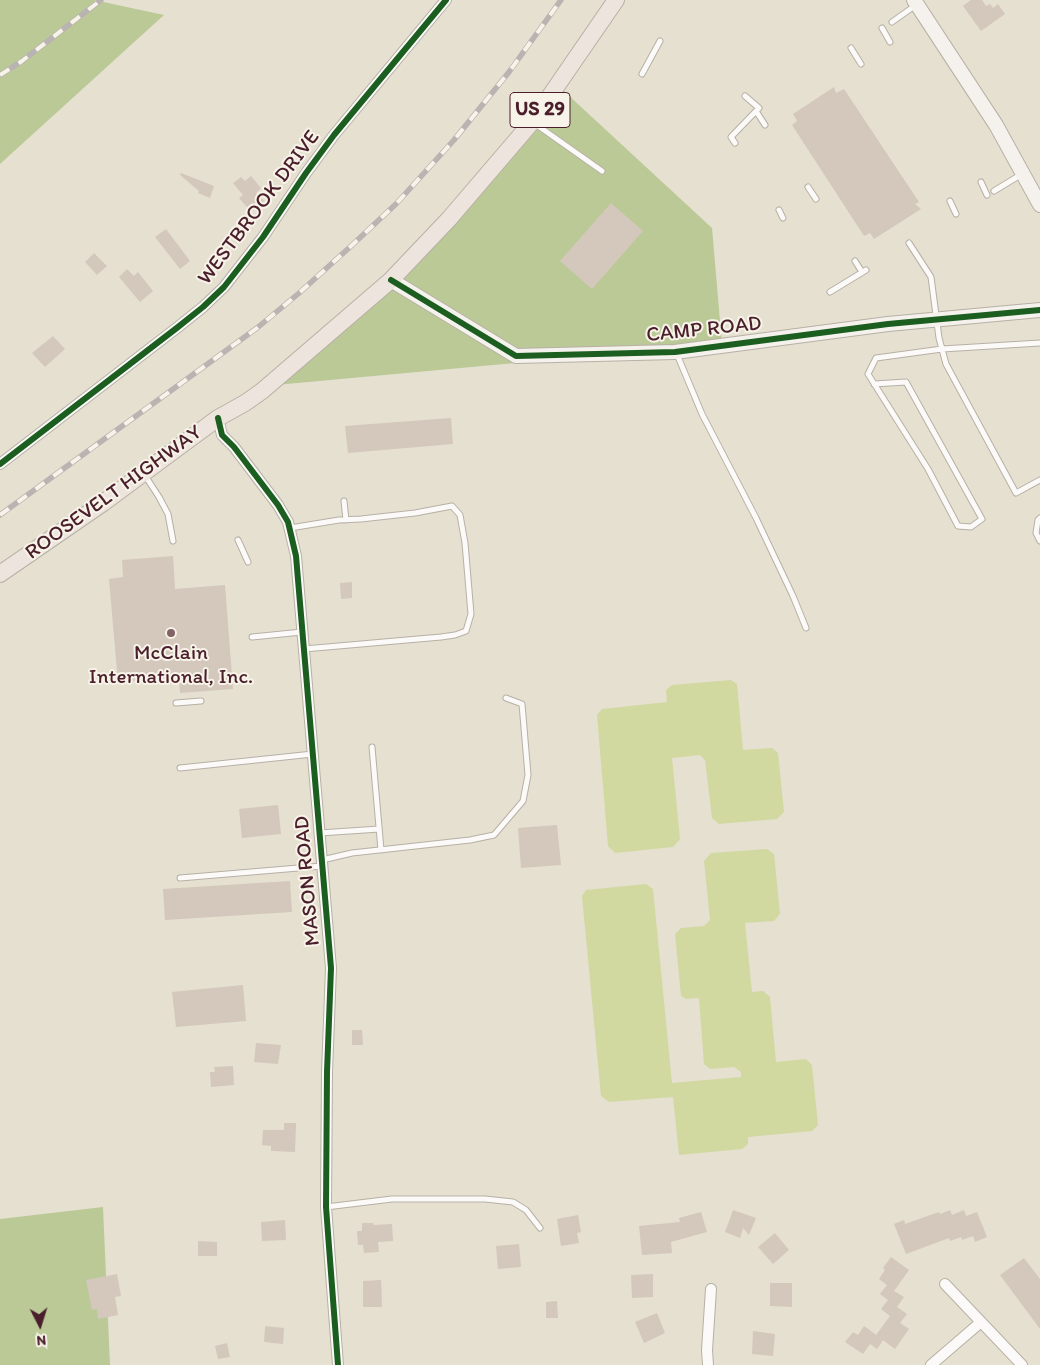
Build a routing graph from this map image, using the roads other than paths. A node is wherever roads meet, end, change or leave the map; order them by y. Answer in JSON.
{"nodes":[{"id":1,"x":446,"y":0,"type":"edge"},
{"id":2,"x":616,"y":0,"type":"edge"},
{"id":3,"x":915,"y":2,"type":"edge"},
{"id":4,"x":892,"y":22,"type":"dead end"},
{"id":5,"x":882,"y":28,"type":"dead end"},
{"id":6,"x":660,"y":41,"type":"dead end"},
{"id":7,"x":890,"y":42,"type":"dead end"},
{"id":8,"x":851,"y":48,"type":"dead end"},
{"id":9,"x":861,"y":64,"type":"dead end"},
{"id":10,"x":642,"y":74,"type":"dead end"},
{"id":11,"x":745,"y":96,"type":"dead end"},
{"id":12,"x":756,"y":112,"type":"junction"},
{"id":13,"x":532,"y":122,"type":"junction"},
{"id":14,"x":765,"y":125,"type":"dead end"},
{"id":15,"x":735,"y":143,"type":"dead end"},
{"id":16,"x":602,"y":171,"type":"dead end"},
{"id":17,"x":1023,"y":174,"type":"junction"},
{"id":18,"x":981,"y":182,"type":"dead end"},
{"id":19,"x":808,"y":186,"type":"dead end"},
{"id":20,"x":994,"y":191,"type":"dead end"},
{"id":21,"x":987,"y":195,"type":"dead end"},
{"id":22,"x":816,"y":199,"type":"dead end"},
{"id":23,"x":950,"y":201,"type":"dead end"},
{"id":24,"x":1040,"y":205,"type":"edge"},
{"id":25,"x":779,"y":210,"type":"dead end"},
{"id":26,"x":956,"y":214,"type":"dead end"},
{"id":27,"x":783,"y":218,"type":"dead end"},
{"id":28,"x":909,"y":243,"type":"dead end"},
{"id":29,"x":855,"y":262,"type":"dead end"},
{"id":30,"x":391,"y":280,"type":"junction"},
{"id":31,"x":830,"y":292,"type":"dead end"},
{"id":32,"x":1040,"y":310,"type":"edge"},
{"id":33,"x":936,"y":320,"type":"junction"},
{"id":34,"x":1040,"y":343,"type":"edge"},
{"id":35,"x":942,"y":349,"type":"junction"},
{"id":36,"x":675,"y":352,"type":"junction"},
{"id":37,"x":874,"y":384,"type":"junction"},
{"id":38,"x":218,"y":418,"type":"junction"},
{"id":39,"x":0,"y":464,"type":"edge"},
{"id":40,"x":143,"y":473,"type":"junction"},
{"id":41,"x":1040,"y":480,"type":"edge"},
{"id":42,"x":344,"y":501,"type":"dead end"},
{"id":43,"x":1040,"y":518,"type":"edge"},
{"id":44,"x":346,"y":520,"type":"junction"},
{"id":45,"x":289,"y":528,"type":"junction"},
{"id":46,"x":238,"y":540,"type":"dead end"},
{"id":47,"x":173,"y":541,"type":"dead end"},
{"id":48,"x":1040,"y":541,"type":"edge"},
{"id":49,"x":248,"y":562,"type":"dead end"},
{"id":50,"x":0,"y":574,"type":"edge"},
{"id":51,"x":806,"y":628,"type":"dead end"},
{"id":52,"x":302,"y":632,"type":"junction"},
{"id":53,"x":252,"y":637,"type":"dead end"},
{"id":54,"x":304,"y":649,"type":"junction"},
{"id":55,"x":506,"y":698,"type":"dead end"},
{"id":56,"x":201,"y":701,"type":"dead end"},
{"id":57,"x":176,"y":703,"type":"dead end"},
{"id":58,"x":372,"y":747,"type":"dead end"},
{"id":59,"x":313,"y":754,"type":"junction"},
{"id":60,"x":180,"y":768,"type":"dead end"},
{"id":61,"x":379,"y":829,"type":"junction"},
{"id":62,"x":320,"y":833,"type":"junction"},
{"id":63,"x":381,"y":850,"type":"junction"},
{"id":64,"x":322,"y":863,"type":"junction"},
{"id":65,"x":180,"y":878,"type":"dead end"},
{"id":66,"x":326,"y":1207,"type":"junction"},
{"id":67,"x":540,"y":1228,"type":"dead end"},
{"id":68,"x":945,"y":1284,"type":"dead end"},
{"id":69,"x":711,"y":1289,"type":"dead end"},
{"id":70,"x":981,"y":1322,"type":"junction"},
{"id":71,"x":338,"y":1365,"type":"edge"},
{"id":72,"x":708,"y":1365,"type":"edge"},
{"id":73,"x":931,"y":1365,"type":"edge"},
{"id":74,"x":1022,"y":1365,"type":"edge"}],
"edges":[{"from":1,"to":39,"type":"street","name":"WESTBROOK DRIVE"},
{"from":2,"to":13,"type":"main road","name":"ROOSEVELT HIGHWAY","number":"US 29"},
{"from":3,"to":4,"type":"lane"},
{"from":3,"to":17,"type":"street"},
{"from":5,"to":7,"type":"lane"},
{"from":6,"to":10,"type":"lane"},
{"from":8,"to":9,"type":"lane"},
{"from":11,"to":12,"type":"lane"},
{"from":12,"to":14,"type":"lane"},
{"from":12,"to":15,"type":"lane"},
{"from":13,"to":16,"type":"lane"},
{"from":13,"to":30,"type":"main road","name":"ROOSEVELT HIGHWAY","number":"US 29"},
{"from":17,"to":20,"type":"lane"},
{"from":17,"to":24,"type":"street"},
{"from":18,"to":21,"type":"lane"},
{"from":19,"to":22,"type":"lane"},
{"from":23,"to":26,"type":"lane"},
{"from":25,"to":27,"type":"lane"},
{"from":28,"to":33,"type":"lane"},
{"from":29,"to":31,"type":"lane"},
{"from":30,"to":36,"type":"street","name":"CAMP ROAD"},
{"from":30,"to":38,"type":"main road","name":"ROOSEVELT HIGHWAY","number":"US 29"},
{"from":32,"to":33,"type":"street","name":"CAMP ROAD"},
{"from":33,"to":35,"type":"lane"},
{"from":33,"to":36,"type":"street","name":"CAMP ROAD"},
{"from":34,"to":35,"type":"lane"},
{"from":35,"to":37,"type":"lane"},
{"from":35,"to":41,"type":"lane"},
{"from":36,"to":51,"type":"lane"},
{"from":37,"to":37,"type":"lane"},
{"from":38,"to":40,"type":"main road","name":"ROOSEVELT HIGHWAY","number":"US 29"},
{"from":38,"to":45,"type":"street","name":"MASON ROAD"},
{"from":40,"to":47,"type":"lane"},
{"from":40,"to":50,"type":"main road","name":"ROOSEVELT HIGHWAY","number":"US 29"},
{"from":42,"to":44,"type":"lane"},
{"from":43,"to":48,"type":"lane"},
{"from":44,"to":45,"type":"lane"},
{"from":44,"to":54,"type":"lane"},
{"from":45,"to":52,"type":"street","name":"MASON ROAD"},
{"from":46,"to":49,"type":"lane"},
{"from":52,"to":53,"type":"lane"},
{"from":52,"to":54,"type":"street","name":"MASON ROAD"},
{"from":54,"to":59,"type":"street","name":"MASON ROAD"},
{"from":55,"to":63,"type":"lane"},
{"from":56,"to":57,"type":"lane"},
{"from":58,"to":61,"type":"lane"},
{"from":59,"to":60,"type":"lane"},
{"from":59,"to":62,"type":"street","name":"MASON ROAD"},
{"from":61,"to":62,"type":"lane"},
{"from":61,"to":63,"type":"lane"},
{"from":62,"to":64,"type":"street","name":"MASON ROAD"},
{"from":63,"to":64,"type":"lane"},
{"from":64,"to":65,"type":"lane"},
{"from":64,"to":66,"type":"street","name":"MASON ROAD"},
{"from":66,"to":67,"type":"lane"},
{"from":66,"to":71,"type":"street","name":"MASON ROAD"},
{"from":68,"to":70,"type":"street"},
{"from":69,"to":72,"type":"street"},
{"from":70,"to":73,"type":"street"},
{"from":70,"to":74,"type":"street"}]}
